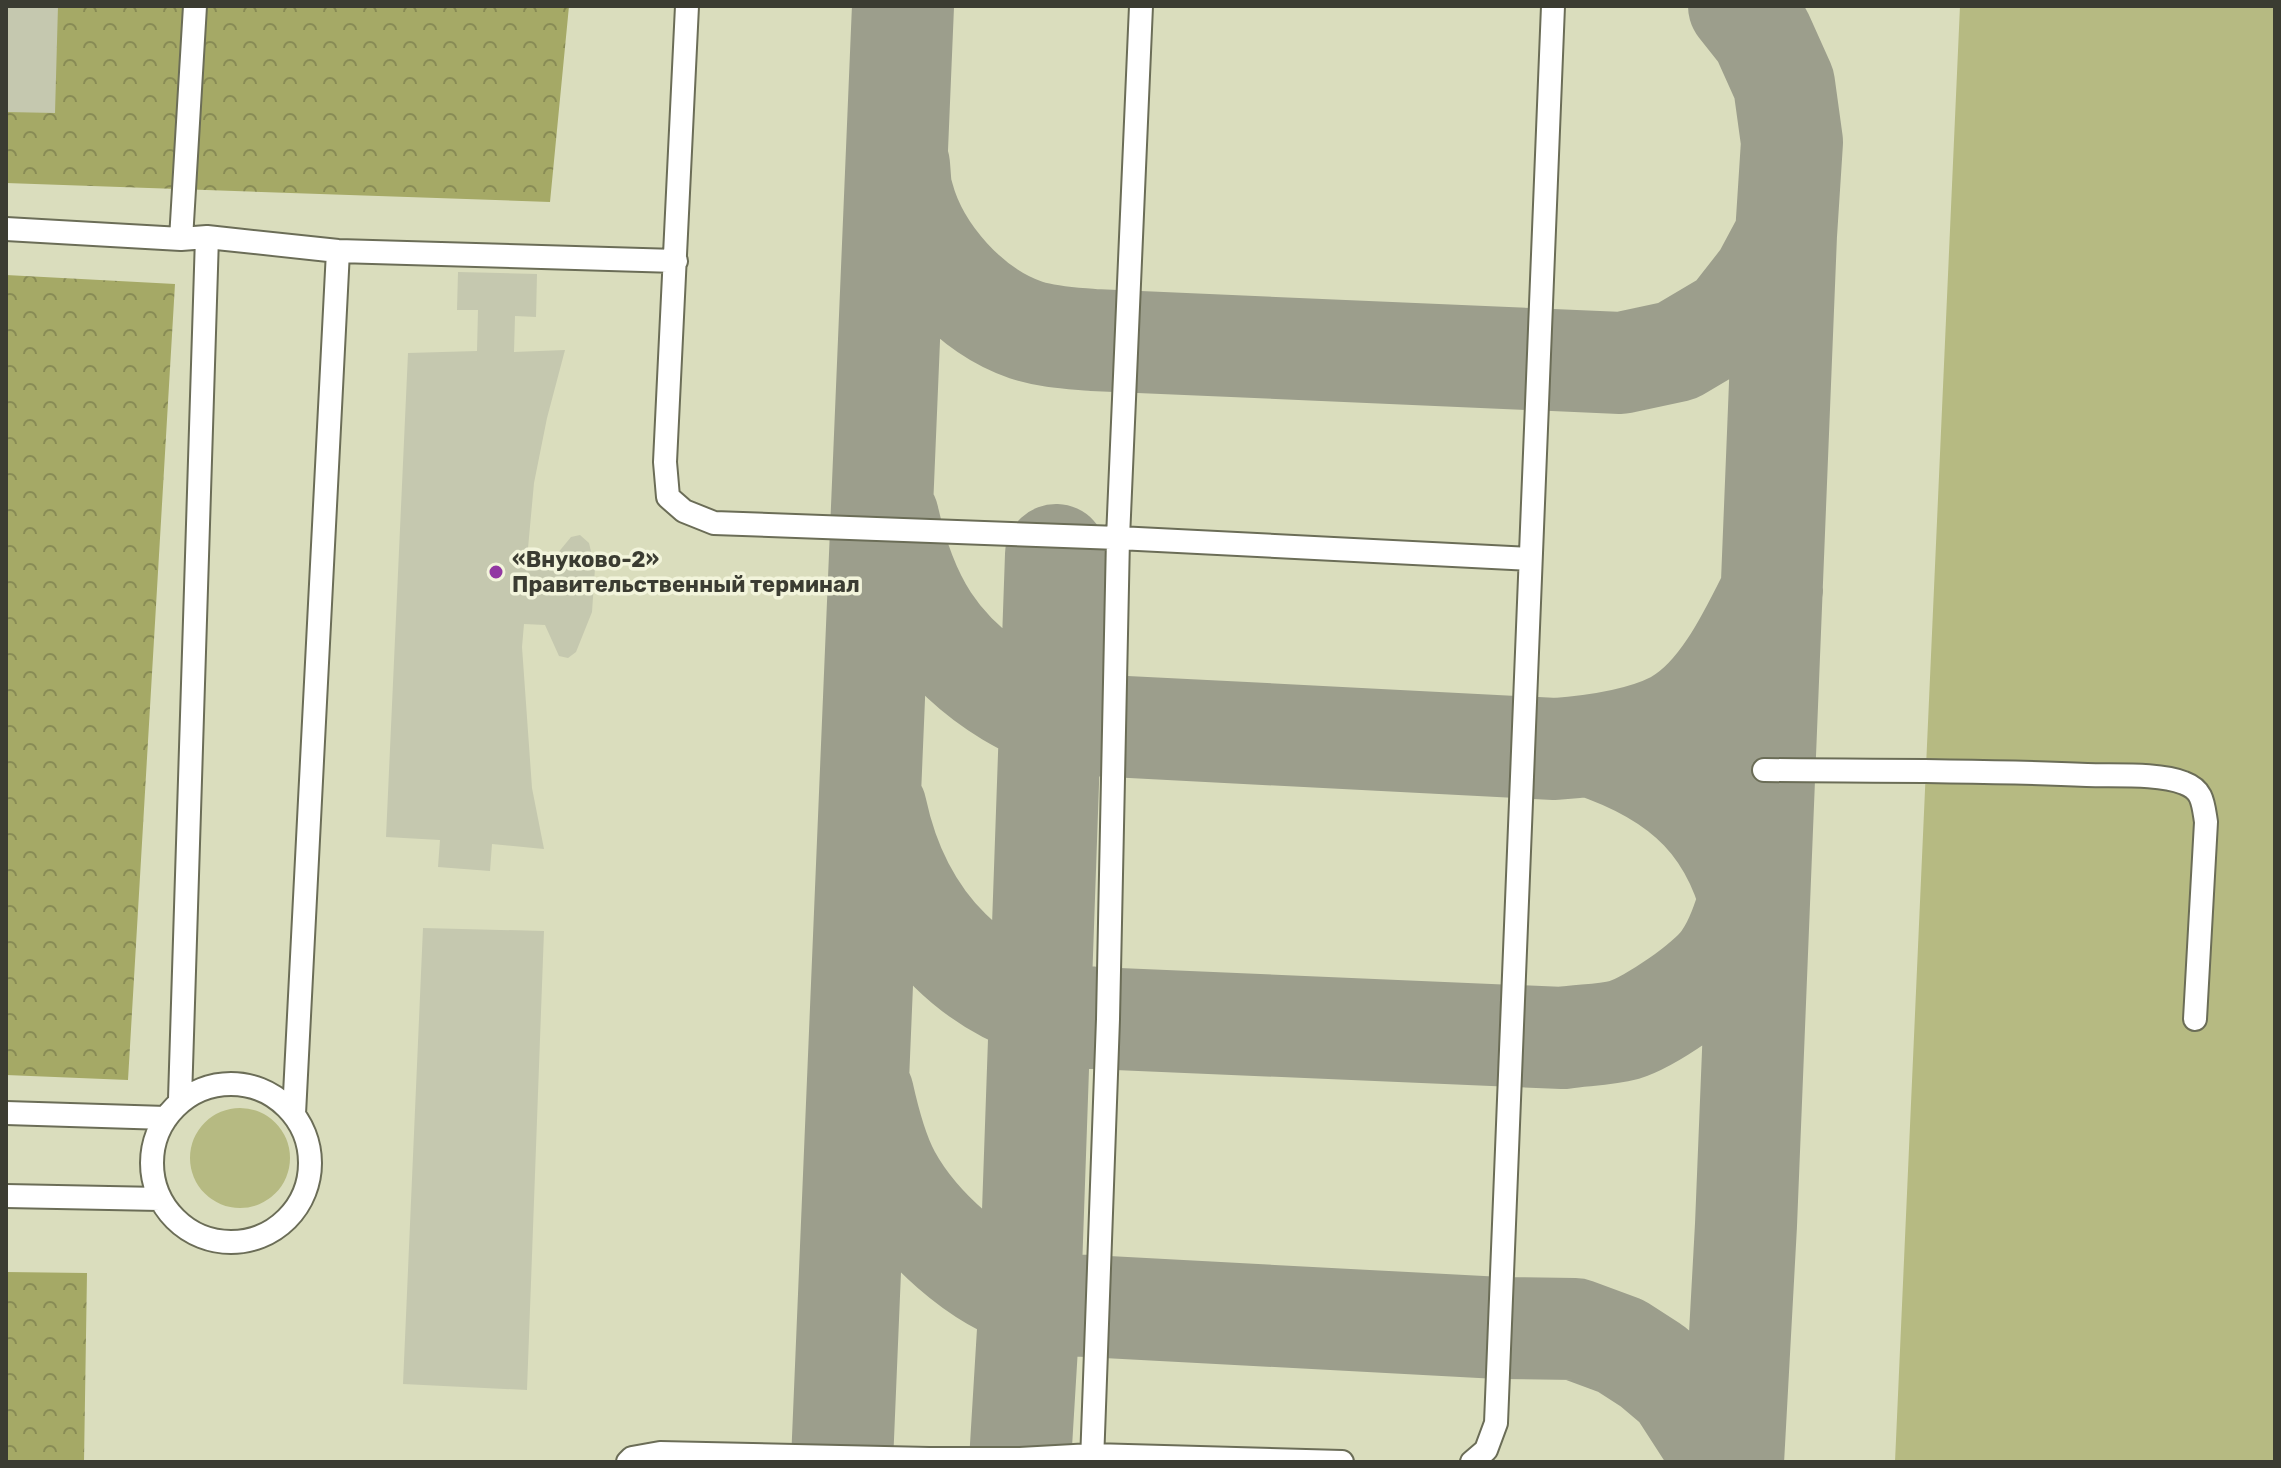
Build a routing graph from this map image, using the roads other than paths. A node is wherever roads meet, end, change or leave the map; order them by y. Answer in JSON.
{"nodes":[{"id":1,"x":195,"y":6,"type":"edge"},
{"id":2,"x":687,"y":6,"type":"edge"},
{"id":3,"x":1141,"y":6,"type":"edge"},
{"id":4,"x":1553,"y":6,"type":"edge"},
{"id":5,"x":6,"y":229,"type":"edge"},
{"id":6,"x":207,"y":237,"type":"junction"},
{"id":7,"x":181,"y":239,"type":"junction"},
{"id":8,"x":338,"y":251,"type":"junction"},
{"id":9,"x":676,"y":261,"type":"junction"},
{"id":10,"x":1118,"y":538,"type":"junction"},
{"id":11,"x":1530,"y":559,"type":"junction"},
{"id":12,"x":1764,"y":770,"type":"dead end"},
{"id":13,"x":2195,"y":1019,"type":"dead end"},
{"id":14,"x":180,"y":1099,"type":"junction"},
{"id":15,"x":6,"y":1113,"type":"edge"},
{"id":16,"x":294,"y":1114,"type":"junction"},
{"id":17,"x":166,"y":1118,"type":"junction"},
{"id":18,"x":6,"y":1196,"type":"edge"},
{"id":19,"x":160,"y":1199,"type":"junction"},
{"id":20,"x":1092,"y":1459,"type":"edge"},
{"id":21,"x":628,"y":1462,"type":"edge"},
{"id":22,"x":1342,"y":1462,"type":"edge"},
{"id":23,"x":1472,"y":1462,"type":"edge"}],
"edges":[{"from":1,"to":7,"type":"lane"},
{"from":2,"to":9,"type":"lane"},
{"from":3,"to":10,"type":"lane"},
{"from":4,"to":11,"type":"lane"},
{"from":5,"to":7,"type":"lane"},
{"from":6,"to":7,"type":"lane"},
{"from":6,"to":8,"type":"lane"},
{"from":6,"to":14,"type":"lane"},
{"from":8,"to":9,"type":"lane"},
{"from":8,"to":16,"type":"lane"},
{"from":9,"to":10,"type":"lane"},
{"from":10,"to":11,"type":"lane"},
{"from":10,"to":20,"type":"lane"},
{"from":11,"to":23,"type":"lane"},
{"from":12,"to":13,"type":"lane"},
{"from":14,"to":16,"type":"lane"},
{"from":14,"to":17,"type":"lane"},
{"from":15,"to":17,"type":"lane"},
{"from":16,"to":19,"type":"lane"},
{"from":17,"to":19,"type":"lane"},
{"from":18,"to":19,"type":"lane"},
{"from":20,"to":21,"type":"lane"},
{"from":20,"to":22,"type":"lane"}]}
